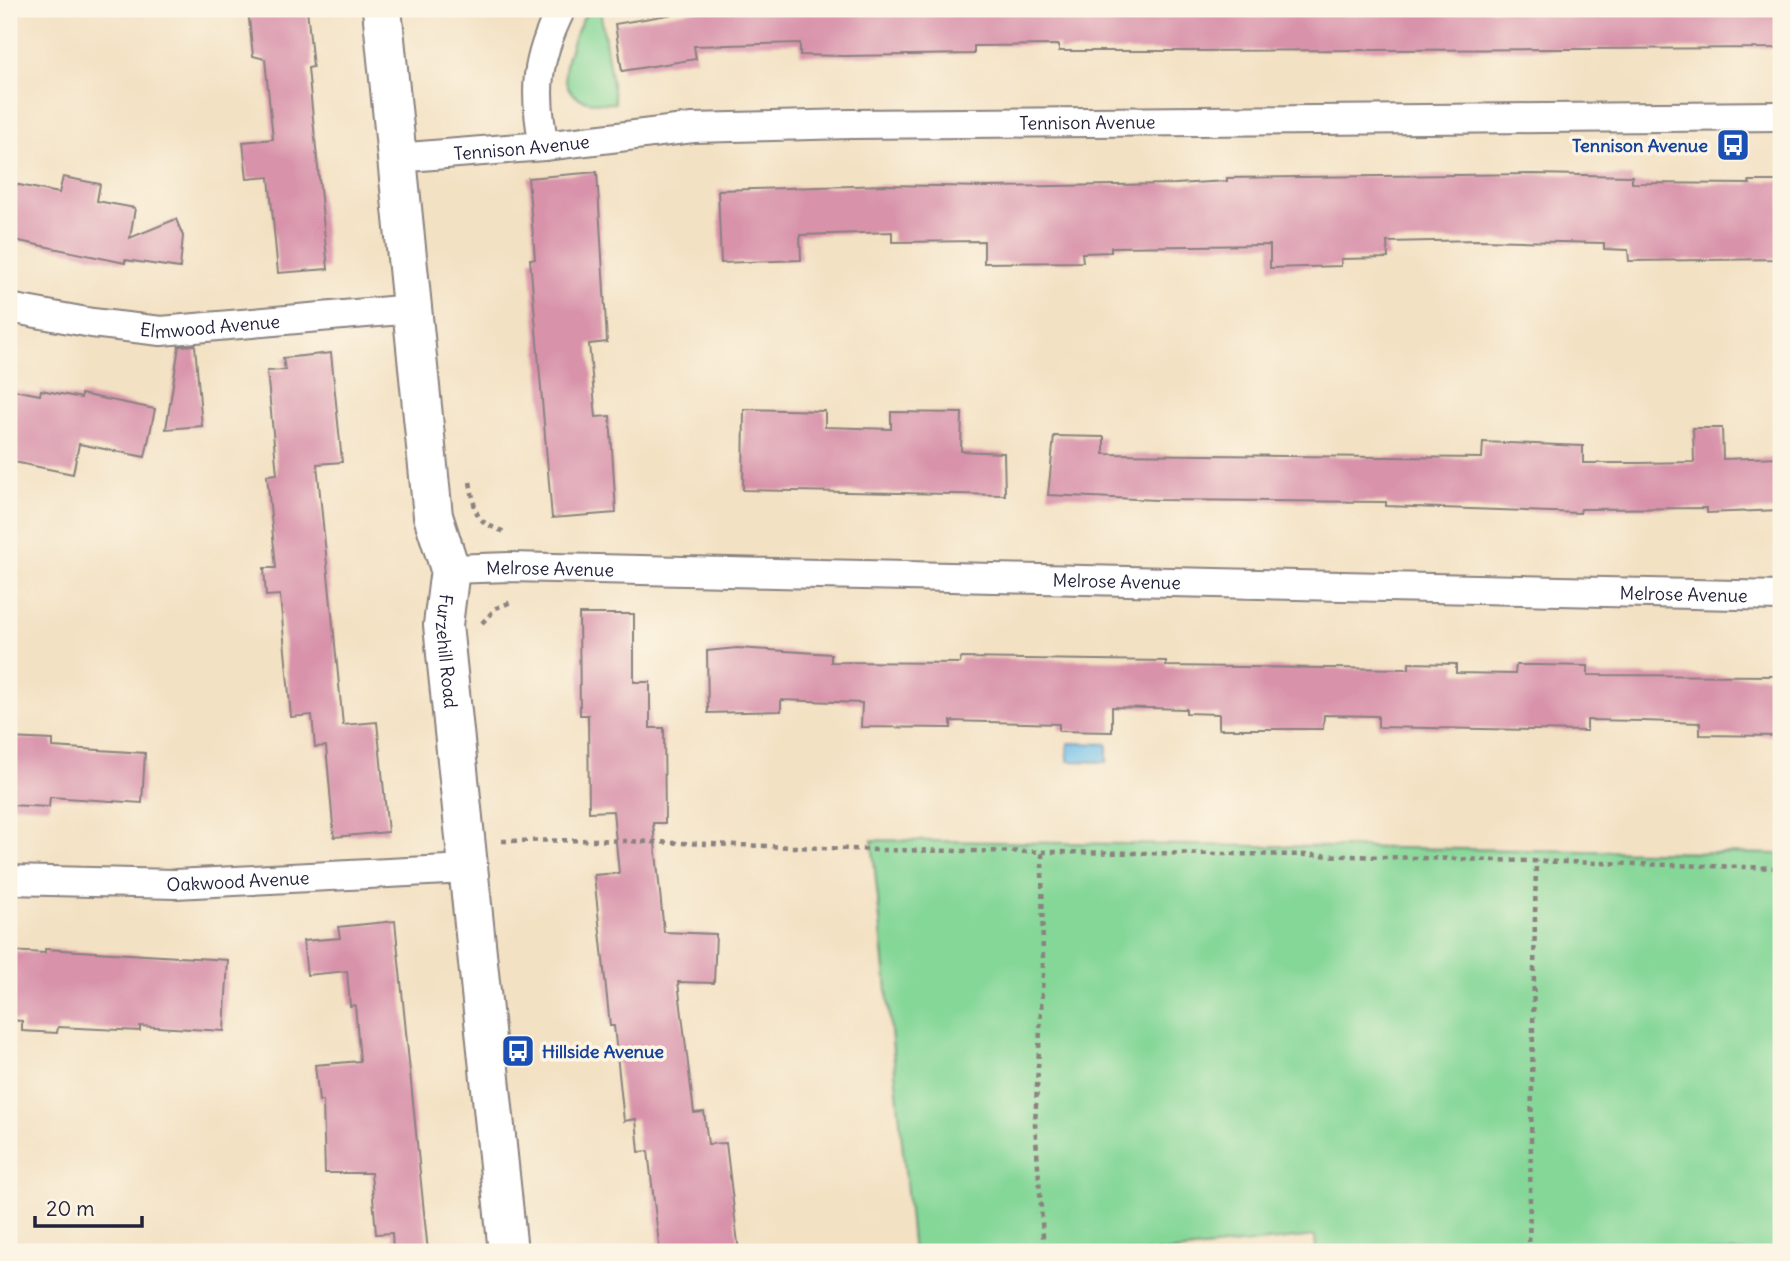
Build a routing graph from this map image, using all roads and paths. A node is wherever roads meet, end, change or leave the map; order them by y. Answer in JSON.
{"nodes":[{"id":1,"x":382,"y":9,"type":"edge"},
{"id":2,"x":561,"y":9,"type":"edge"},
{"id":3,"x":1781,"y":117,"type":"edge"},
{"id":4,"x":544,"y":146,"type":"junction"},
{"id":5,"x":396,"y":158,"type":"junction"},
{"id":6,"x":9,"y":308,"type":"edge"},
{"id":7,"x":412,"y":309,"type":"junction"},
{"id":8,"x":450,"y":569,"type":"junction"},
{"id":9,"x":1781,"y":596,"type":"edge"},
{"id":10,"x":1042,"y":853,"type":"junction"},
{"id":11,"x":466,"y":855,"type":"junction"},
{"id":12,"x":1536,"y":861,"type":"junction"},
{"id":13,"x":1781,"y":869,"type":"edge"},
{"id":14,"x":9,"y":880,"type":"edge"},
{"id":15,"x":1044,"y":1250,"type":"dead end"},
{"id":16,"x":508,"y":1252,"type":"edge"},
{"id":17,"x":1529,"y":1252,"type":"edge"}],
"edges":[{"from":1,"to":5,"type":"street","name":"Furzehill Road"},
{"from":2,"to":4,"type":"street"},
{"from":3,"to":4,"type":"street","name":"Tennison Avenue"},
{"from":4,"to":5,"type":"street","name":"Tennison Avenue"},
{"from":5,"to":7,"type":"street","name":"Furzehill Road"},
{"from":6,"to":7,"type":"street","name":"Elmwood Avenue"},
{"from":7,"to":8,"type":"street","name":"Furzehill Road"},
{"from":8,"to":9,"type":"street","name":"Melrose Avenue"},
{"from":8,"to":11,"type":"street","name":"Furzehill Road"},
{"from":10,"to":11,"type":"path"},
{"from":10,"to":12,"type":"path"},
{"from":10,"to":15,"type":"path"},
{"from":11,"to":14,"type":"street","name":"Oakwood Avenue"},
{"from":11,"to":16,"type":"street","name":"Furzehill Road"},
{"from":12,"to":13,"type":"path"},
{"from":12,"to":17,"type":"path"}]}
